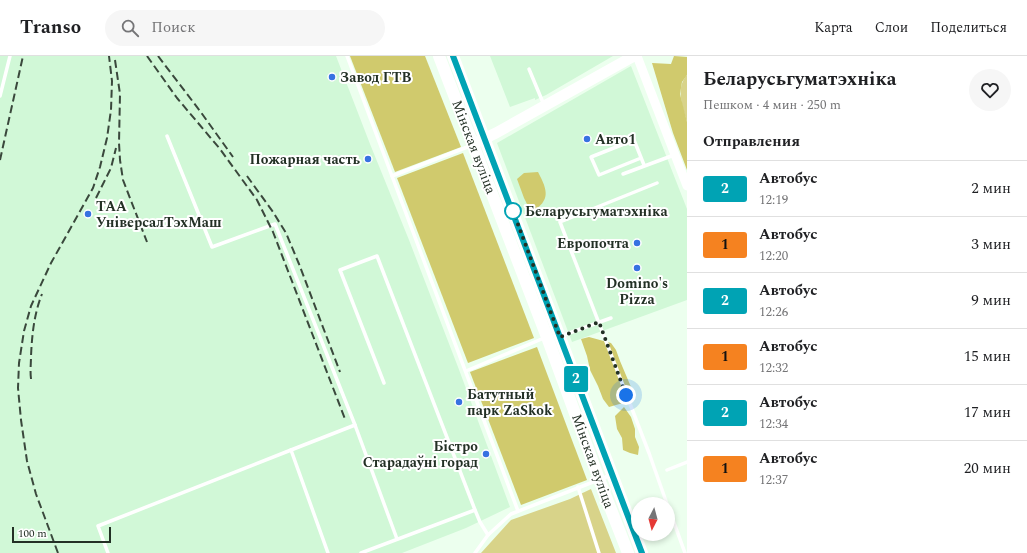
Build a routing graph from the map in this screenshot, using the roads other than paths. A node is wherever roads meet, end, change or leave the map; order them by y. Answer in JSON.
{"nodes":[{"id":1,"x":10,"y":56,"type":"edge"},
{"id":2,"x":347,"y":56,"type":"edge"},
{"id":3,"x":438,"y":56,"type":"edge"},
{"id":4,"x":453,"y":56,"type":"edge"},
{"id":5,"x":634,"y":56,"type":"edge"},
{"id":6,"x":637,"y":56,"type":"edge"},
{"id":7,"x":529,"y":69,"type":"dead end"},
{"id":8,"x":0,"y":96,"type":"edge"},
{"id":9,"x":544,"y":106,"type":"junction"},
{"id":10,"x":167,"y":136,"type":"dead end"},
{"id":11,"x":485,"y":138,"type":"junction"},
{"id":12,"x":473,"y":144,"type":"junction"},
{"id":13,"x":675,"y":154,"type":"junction"},
{"id":14,"x":641,"y":158,"type":"junction"},
{"id":15,"x":644,"y":166,"type":"junction"},
{"id":16,"x":623,"y":174,"type":"dead end"},
{"id":17,"x":392,"y":176,"type":"junction"},
{"id":18,"x":657,"y":183,"type":"dead end"},
{"id":19,"x":687,"y":186,"type":"edge"},
{"id":20,"x":611,"y":318,"type":"dead end"},
{"id":21,"x":599,"y":322,"type":"junction"},
{"id":22,"x":547,"y":337,"type":"junction"},
{"id":23,"x":560,"y":337,"type":"junction"},
{"id":24,"x":466,"y":371,"type":"junction"},
{"id":25,"x":384,"y":383,"type":"dead end"},
{"id":26,"x":355,"y":425,"type":"junction"},
{"id":27,"x":593,"y":425,"type":"junction"},
{"id":28,"x":582,"y":430,"type":"junction"},
{"id":29,"x":291,"y":450,"type":"junction"},
{"id":30,"x":687,"y":462,"type":"edge"},
{"id":31,"x":667,"y":470,"type":"dead end"},
{"id":32,"x":612,"y":474,"type":"junction"},
{"id":33,"x":599,"y":479,"type":"junction"},
{"id":34,"x":578,"y":487,"type":"junction"},
{"id":35,"x":665,"y":497,"type":"edge"},
{"id":36,"x":475,"y":510,"type":"junction"},
{"id":37,"x":518,"y":511,"type":"junction"},
{"id":38,"x":675,"y":525,"type":"edge"},
{"id":39,"x":488,"y":535,"type":"junction"},
{"id":40,"x":398,"y":539,"type":"junction"},
{"id":41,"x":108,"y":553,"type":"edge"},
{"id":42,"x":328,"y":553,"type":"edge"},
{"id":43,"x":361,"y":553,"type":"edge"},
{"id":44,"x":475,"y":553,"type":"edge"},
{"id":45,"x":599,"y":553,"type":"edge"},
{"id":46,"x":628,"y":553,"type":"edge"},
{"id":47,"x":642,"y":553,"type":"edge"},
{"id":48,"x":685,"y":553,"type":"edge"}],
"edges":[{"from":1,"to":8,"type":"lane"},
{"from":2,"to":17,"type":"lane"},
{"from":3,"to":12,"type":"main road","name":"Мінская вуліца"},
{"from":4,"to":11,"type":"main road","name":"Мінская вуліца"},
{"from":5,"to":9,"type":"main road"},
{"from":6,"to":13,"type":"street"},
{"from":7,"to":9,"type":"lane"},
{"from":9,"to":11,"type":"main road"},
{"from":10,"to":26,"type":"lane"},
{"from":11,"to":12,"type":"main road"},
{"from":11,"to":23,"type":"main road","name":"Мінская вуліца"},
{"from":12,"to":17,"type":"lane"},
{"from":12,"to":22,"type":"main road","name":"Мінская вуліца"},
{"from":13,"to":15,"type":"lane"},
{"from":13,"to":19,"type":"street"},
{"from":14,"to":14,"type":"lane"},
{"from":14,"to":15,"type":"lane"},
{"from":15,"to":16,"type":"lane"},
{"from":17,"to":24,"type":"lane"},
{"from":18,"to":21,"type":"lane"},
{"from":20,"to":21,"type":"lane"},
{"from":21,"to":23,"type":"lane"},
{"from":21,"to":35,"type":"lane"},
{"from":22,"to":24,"type":"lane"},
{"from":22,"to":28,"type":"main road","name":"Мінская вуліца"},
{"from":23,"to":27,"type":"main road","name":"Мінская вуліца"},
{"from":24,"to":37,"type":"lane"},
{"from":25,"to":36,"type":"lane"},
{"from":26,"to":29,"type":"lane"},
{"from":26,"to":40,"type":"lane"},
{"from":27,"to":28,"type":"main road"},
{"from":27,"to":32,"type":"main road","name":"Мінская вуліца"},
{"from":28,"to":33,"type":"main road","name":"Мінская вуліца"},
{"from":29,"to":41,"type":"lane"},
{"from":29,"to":42,"type":"lane"},
{"from":30,"to":31,"type":"lane"},
{"from":32,"to":33,"type":"lane"},
{"from":32,"to":47,"type":"main road","name":"Мінская вуліца"},
{"from":33,"to":34,"type":"lane"},
{"from":33,"to":46,"type":"main road","name":"Мінская вуліца"},
{"from":34,"to":37,"type":"lane"},
{"from":34,"to":45,"type":"lane"},
{"from":36,"to":39,"type":"lane"},
{"from":36,"to":40,"type":"lane"},
{"from":37,"to":39,"type":"lane"},
{"from":38,"to":48,"type":"lane"},
{"from":39,"to":44,"type":"lane"},
{"from":40,"to":43,"type":"lane"}]}
